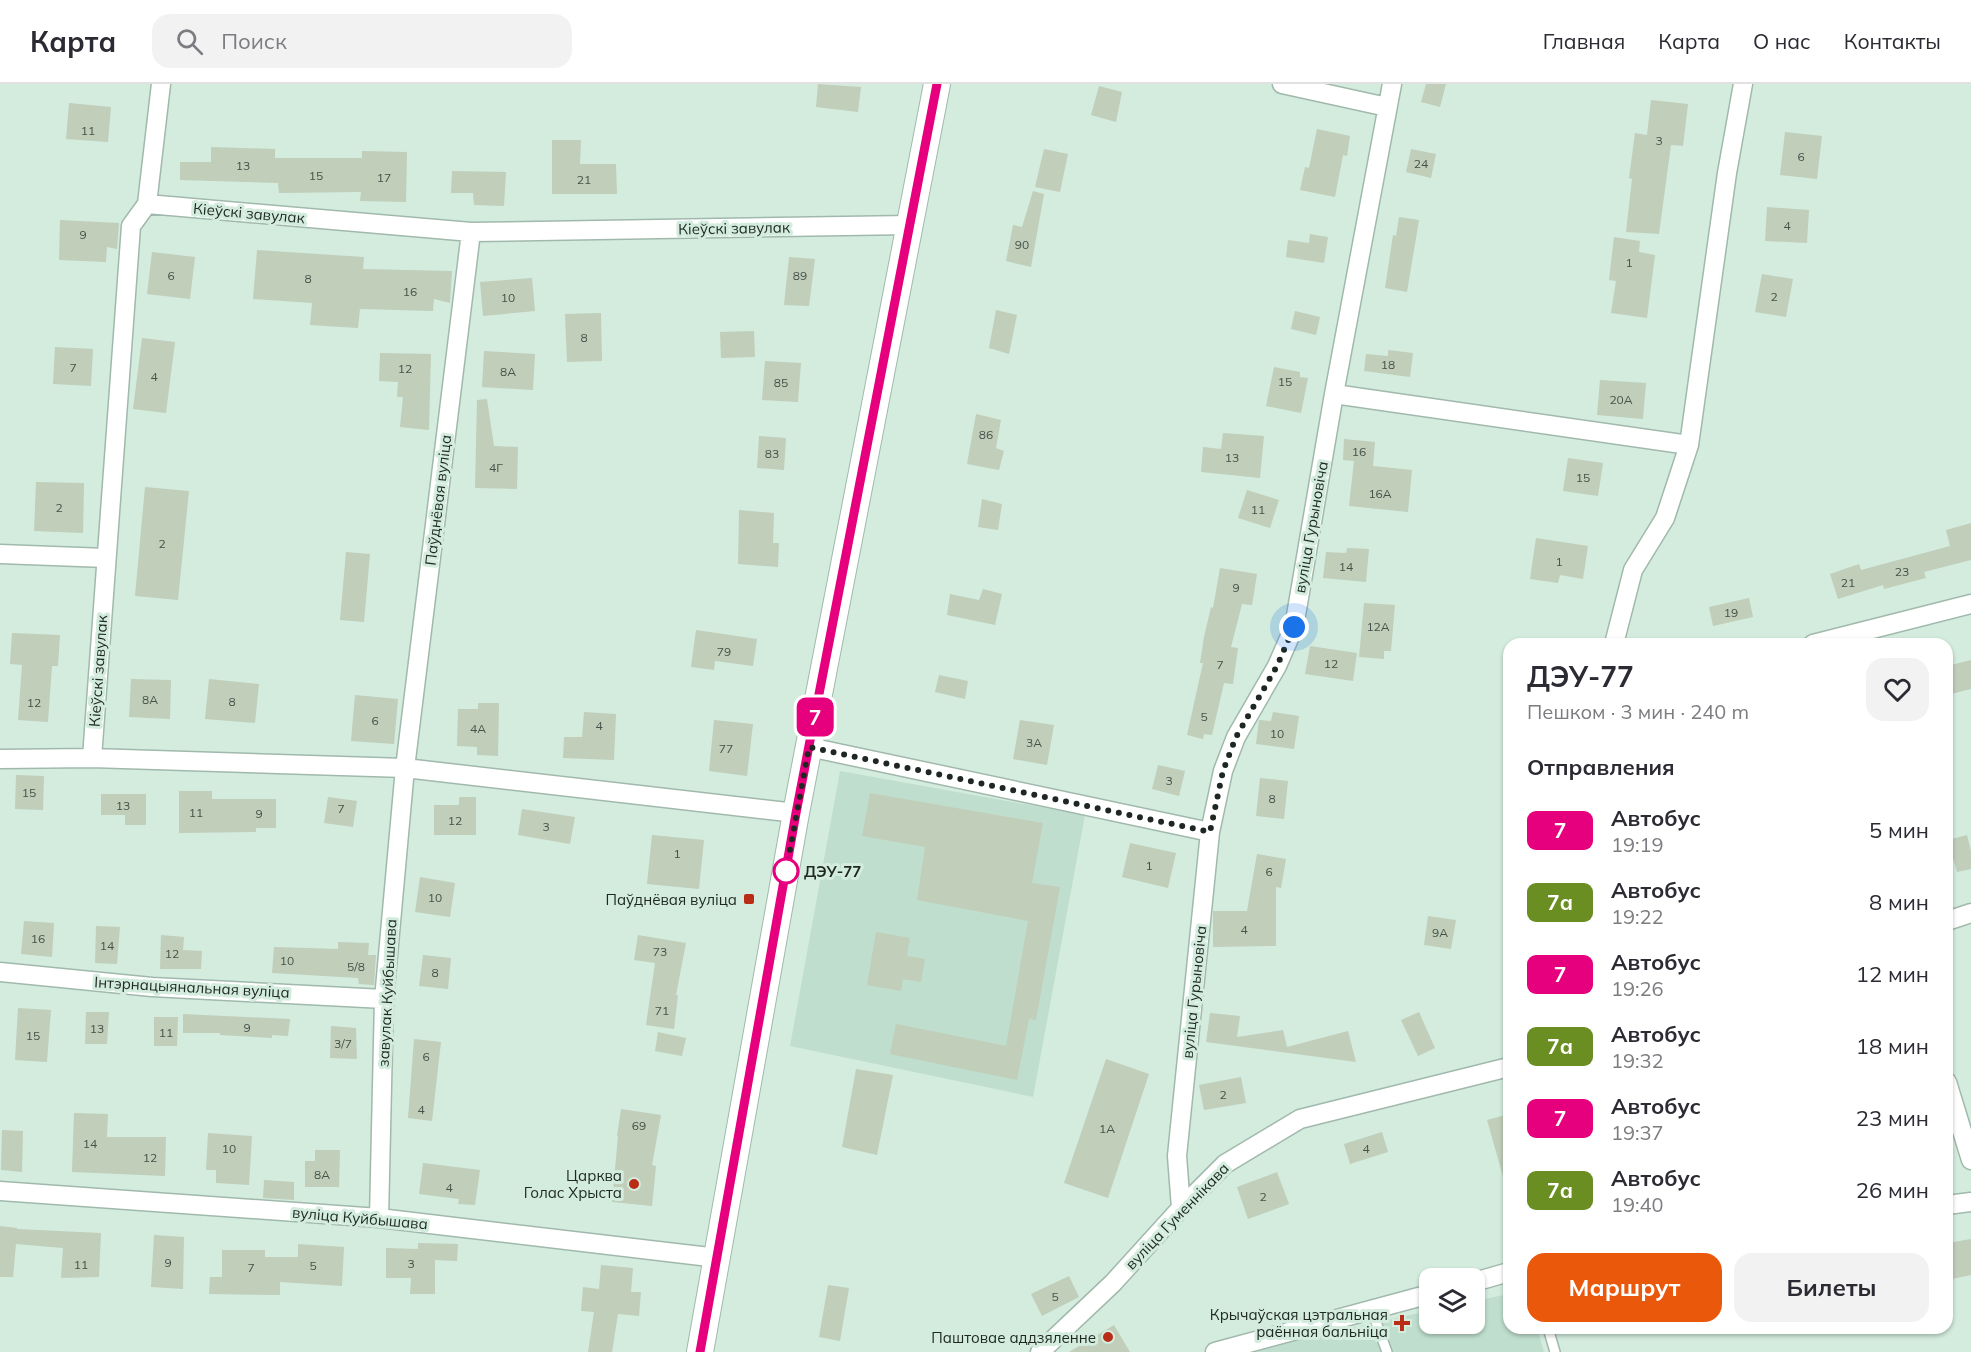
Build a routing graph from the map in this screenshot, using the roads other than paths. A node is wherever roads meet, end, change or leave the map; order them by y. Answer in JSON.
{"nodes":[{"id":1,"x":160,"y":84,"type":"edge"},
{"id":2,"x":937,"y":84,"type":"edge"},
{"id":3,"x":1282,"y":84,"type":"edge"},
{"id":4,"x":1392,"y":84,"type":"edge"},
{"id":5,"x":1743,"y":84,"type":"edge"},
{"id":6,"x":1387,"y":106,"type":"junction"},
{"id":7,"x":147,"y":204,"type":"junction"},
{"id":8,"x":910,"y":225,"type":"junction"},
{"id":9,"x":471,"y":232,"type":"junction"},
{"id":10,"x":1334,"y":394,"type":"junction"},
{"id":11,"x":1689,"y":445,"type":"junction"},
{"id":12,"x":0,"y":554,"type":"edge"},
{"id":13,"x":106,"y":558,"type":"junction"},
{"id":14,"x":1971,"y":604,"type":"edge"},
{"id":15,"x":1616,"y":638,"type":"edge"},
{"id":16,"x":1837,"y":638,"type":"edge"},
{"id":17,"x":809,"y":747,"type":"junction"},
{"id":18,"x":92,"y":758,"type":"junction"},
{"id":19,"x":0,"y":759,"type":"edge"},
{"id":20,"x":405,"y":768,"type":"junction"},
{"id":21,"x":796,"y":813,"type":"junction"},
{"id":22,"x":1210,"y":832,"type":"junction"},
{"id":23,"x":1971,"y":913,"type":"edge"},
{"id":24,"x":1953,"y":919,"type":"edge"},
{"id":25,"x":0,"y":972,"type":"edge"},
{"id":26,"x":384,"y":999,"type":"junction"},
{"id":27,"x":1503,"y":1068,"type":"edge"},
{"id":28,"x":1953,"y":1102,"type":"edge"},
{"id":29,"x":1971,"y":1160,"type":"edge"},
{"id":30,"x":0,"y":1191,"type":"edge"},
{"id":31,"x":1971,"y":1202,"type":"edge"},
{"id":32,"x":1953,"y":1204,"type":"edge"},
{"id":33,"x":1181,"y":1208,"type":"junction"},
{"id":34,"x":379,"y":1218,"type":"junction"},
{"id":35,"x":718,"y":1258,"type":"junction"},
{"id":36,"x":1503,"y":1274,"type":"edge"},
{"id":37,"x":1485,"y":1279,"type":"edge"},
{"id":38,"x":1419,"y":1297,"type":"edge"},
{"id":39,"x":1376,"y":1322,"type":"dead end"},
{"id":40,"x":1550,"y":1334,"type":"edge"},
{"id":41,"x":700,"y":1352,"type":"edge"},
{"id":42,"x":1040,"y":1352,"type":"edge"},
{"id":43,"x":1215,"y":1352,"type":"edge"},
{"id":44,"x":1387,"y":1352,"type":"edge"},
{"id":45,"x":1555,"y":1352,"type":"edge"}],
"edges":[{"from":1,"to":7,"type":"street"},
{"from":2,"to":8,"type":"main road"},
{"from":3,"to":6,"type":"street"},
{"from":4,"to":6,"type":"street","name":"вуліца Гурыновіча"},
{"from":5,"to":11,"type":"street"},
{"from":6,"to":10,"type":"street","name":"вуліца Гурыновіча"},
{"from":7,"to":9,"type":"street","name":"Кіеўскі завулак"},
{"from":7,"to":13,"type":"street","name":"Кіеўскі завулак"},
{"from":8,"to":9,"type":"street","name":"Кіеўскі завулак"},
{"from":8,"to":17,"type":"main road"},
{"from":9,"to":20,"type":"street","name":"Паўднёвая вуліца"},
{"from":10,"to":11,"type":"street"},
{"from":10,"to":22,"type":"street","name":"вуліца Гурыновіча"},
{"from":11,"to":15,"type":"street"},
{"from":12,"to":13,"type":"street"},
{"from":13,"to":18,"type":"street","name":"Кіеўскі завулак"},
{"from":14,"to":16,"type":"street"},
{"from":17,"to":21,"type":"main road"},
{"from":17,"to":22,"type":"street"},
{"from":18,"to":19,"type":"street"},
{"from":18,"to":20,"type":"street"},
{"from":20,"to":21,"type":"street"},
{"from":20,"to":26,"type":"street","name":"завулак Куйбышава"},
{"from":21,"to":35,"type":"main road"},
{"from":22,"to":33,"type":"street","name":"вуліца Гурыновіча"},
{"from":23,"to":24,"type":"street"},
{"from":25,"to":26,"type":"street","name":"Інтэрнацыянальная вуліца"},
{"from":26,"to":34,"type":"street","name":"завулак Куйбышава"},
{"from":27,"to":33,"type":"street","name":"вуліца Гуменнікава"},
{"from":28,"to":29,"type":"street"},
{"from":30,"to":34,"type":"street","name":"вуліца Куйбышава"},
{"from":31,"to":32,"type":"street"},
{"from":33,"to":42,"type":"street","name":"вуліца Гуменнікава"},
{"from":34,"to":35,"type":"street","name":"вуліца Куйбышава"},
{"from":35,"to":41,"type":"main road"},
{"from":36,"to":37,"type":"street"},
{"from":38,"to":43,"type":"street"},
{"from":39,"to":44,"type":"lane"},
{"from":40,"to":45,"type":"lane"}]}
